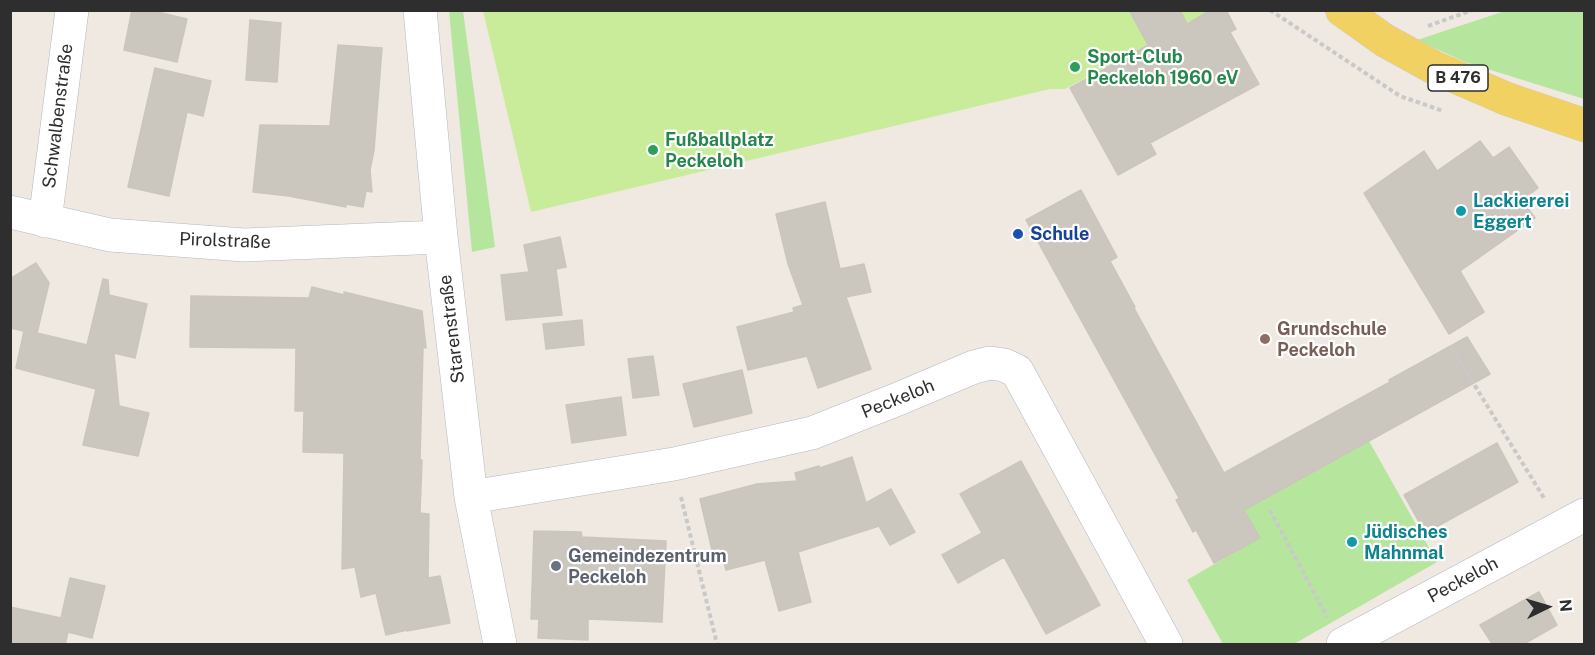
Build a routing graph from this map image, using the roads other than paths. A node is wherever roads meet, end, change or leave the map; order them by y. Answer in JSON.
{"nodes":[{"id":1,"x":72,"y":10,"type":"edge"},
{"id":2,"x":420,"y":10,"type":"edge"},
{"id":3,"x":1342,"y":10,"type":"edge"},
{"id":4,"x":1584,"y":124,"type":"edge"},
{"id":5,"x":10,"y":212,"type":"edge"},
{"id":6,"x":45,"y":221,"type":"junction"},
{"id":7,"x":441,"y":237,"type":"junction"},
{"id":8,"x":471,"y":497,"type":"junction"},
{"id":9,"x":1573,"y":521,"type":"edge"},
{"id":10,"x":1337,"y":634,"type":"edge"},
{"id":11,"x":500,"y":645,"type":"edge"},
{"id":12,"x":1166,"y":645,"type":"edge"}],
"edges":[{"from":1,"to":6,"type":"street","name":"Schwalbenstraße"},
{"from":2,"to":7,"type":"street","name":"Starenstraße"},
{"from":3,"to":4,"type":"main road","number":"B 476"},
{"from":5,"to":6,"type":"street","name":"Pirolstraße"},
{"from":6,"to":7,"type":"street","name":"Pirolstraße"},
{"from":7,"to":8,"type":"street","name":"Starenstraße"},
{"from":8,"to":11,"type":"street","name":"Starenstraße"},
{"from":8,"to":12,"type":"street","name":"Peckeloh"},
{"from":9,"to":10,"type":"street","name":"Peckeloh"}]}
